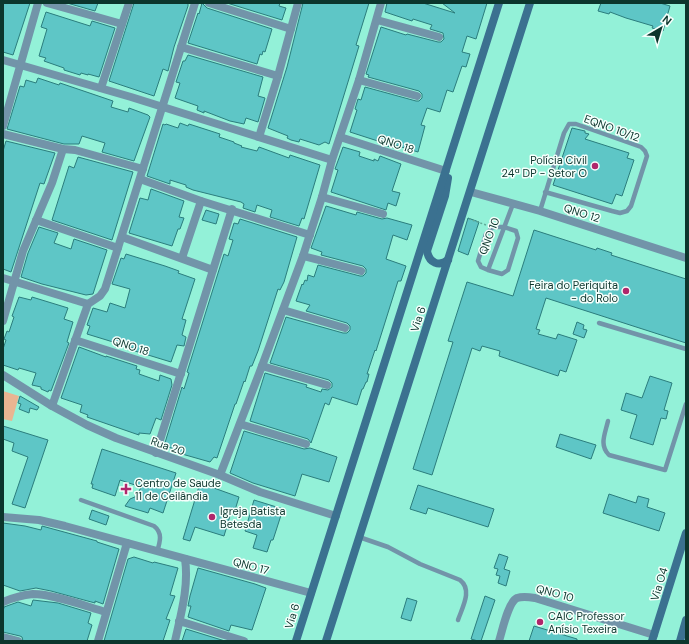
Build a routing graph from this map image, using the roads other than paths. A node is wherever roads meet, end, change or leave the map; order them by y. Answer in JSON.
{"nodes":[{"id":1,"x":38,"y":3,"type":"edge"},
{"id":2,"x":47,"y":3,"type":"edge"},
{"id":3,"x":129,"y":3,"type":"edge"},
{"id":4,"x":195,"y":3,"type":"edge"},
{"id":5,"x":209,"y":3,"type":"edge"},
{"id":6,"x":298,"y":3,"type":"edge"},
{"id":7,"x":381,"y":3,"type":"edge"},
{"id":8,"x":500,"y":3,"type":"edge"},
{"id":9,"x":530,"y":3,"type":"edge"},
{"id":10,"x":377,"y":20,"type":"junction"},
{"id":11,"x":122,"y":24,"type":"junction"},
{"id":12,"x":291,"y":29,"type":"junction"},
{"id":13,"x":439,"y":37,"type":"dead end"},
{"id":14,"x":182,"y":47,"type":"junction"},
{"id":15,"x":3,"y":60,"type":"edge"},
{"id":16,"x":20,"y":65,"type":"junction"},
{"id":17,"x":278,"y":76,"type":"junction"},
{"id":18,"x":359,"y":80,"type":"junction"},
{"id":19,"x":101,"y":88,"type":"junction"},
{"id":20,"x":417,"y":96,"type":"dead end"},
{"id":21,"x":162,"y":106,"type":"junction"},
{"id":22,"x":3,"y":126,"type":"edge"},
{"id":23,"x":3,"y":134,"type":"edge"},
{"id":24,"x":259,"y":137,"type":"junction"},
{"id":25,"x":340,"y":137,"type":"junction"},
{"id":26,"x":63,"y":149,"type":"junction"},
{"id":27,"x":451,"y":155,"type":"junction"},
{"id":28,"x":332,"y":160,"type":"junction"},
{"id":29,"x":142,"y":169,"type":"junction"},
{"id":30,"x":446,"y":172,"type":"junction"},
{"id":31,"x":140,"y":180,"type":"junction"},
{"id":32,"x":471,"y":192,"type":"junction"},
{"id":33,"x":545,"y":192,"type":"junction"},
{"id":34,"x":322,"y":197,"type":"junction"},
{"id":35,"x":201,"y":201,"type":"junction"},
{"id":36,"x":513,"y":204,"type":"junction"},
{"id":37,"x":232,"y":209,"type":"junction"},
{"id":38,"x":540,"y":212,"type":"junction"},
{"id":39,"x":383,"y":214,"type":"dead end"},
{"id":40,"x":36,"y":220,"type":"junction"},
{"id":41,"x":504,"y":227,"type":"junction"},
{"id":42,"x":310,"y":235,"type":"junction"},
{"id":43,"x":122,"y":237,"type":"junction"},
{"id":44,"x":118,"y":248,"type":"junction"},
{"id":45,"x":303,"y":256,"type":"junction"},
{"id":46,"x":182,"y":258,"type":"junction"},
{"id":47,"x":686,"y":258,"type":"edge"},
{"id":48,"x":448,"y":260,"type":"junction"},
{"id":49,"x":213,"y":270,"type":"junction"},
{"id":50,"x":488,"y":270,"type":"junction"},
{"id":51,"x":361,"y":271,"type":"dead end"},
{"id":52,"x":3,"y":278,"type":"edge"},
{"id":53,"x":14,"y":282,"type":"junction"},
{"id":54,"x":88,"y":304,"type":"junction"},
{"id":55,"x":283,"y":310,"type":"junction"},
{"id":56,"x":3,"y":321,"type":"edge"},
{"id":57,"x":599,"y":323,"type":"dead end"},
{"id":58,"x":345,"y":328,"type":"dead end"},
{"id":59,"x":75,"y":340,"type":"junction"},
{"id":60,"x":686,"y":349,"type":"edge"},
{"id":61,"x":262,"y":366,"type":"junction"},
{"id":62,"x":181,"y":374,"type":"junction"},
{"id":63,"x":3,"y":375,"type":"edge"},
{"id":64,"x":326,"y":385,"type":"dead end"},
{"id":65,"x":686,"y":404,"type":"edge"},
{"id":66,"x":52,"y":406,"type":"junction"},
{"id":67,"x":608,"y":421,"type":"dead end"},
{"id":68,"x":240,"y":424,"type":"junction"},
{"id":69,"x":306,"y":444,"type":"dead end"},
{"id":70,"x":156,"y":453,"type":"junction"},
{"id":71,"x":220,"y":475,"type":"junction"},
{"id":72,"x":81,"y":500,"type":"dead end"},
{"id":73,"x":336,"y":516,"type":"junction"},
{"id":74,"x":3,"y":517,"type":"edge"},
{"id":75,"x":686,"y":533,"type":"edge"},
{"id":76,"x":359,"y":537,"type":"junction"},
{"id":77,"x":128,"y":543,"type":"junction"},
{"id":78,"x":158,"y":552,"type":"junction"},
{"id":79,"x":185,"y":559,"type":"junction"},
{"id":80,"x":311,"y":593,"type":"junction"},
{"id":81,"x":3,"y":602,"type":"edge"},
{"id":82,"x":106,"y":612,"type":"junction"},
{"id":83,"x":458,"y":620,"type":"dead end"},
{"id":84,"x":686,"y":620,"type":"edge"},
{"id":85,"x":179,"y":621,"type":"junction"},
{"id":86,"x":3,"y":637,"type":"edge"},
{"id":87,"x":653,"y":638,"type":"edge"},
{"id":88,"x":18,"y":641,"type":"edge"},
{"id":89,"x":98,"y":641,"type":"edge"},
{"id":90,"x":175,"y":641,"type":"edge"},
{"id":91,"x":244,"y":641,"type":"edge"},
{"id":92,"x":296,"y":641,"type":"edge"},
{"id":93,"x":326,"y":641,"type":"edge"},
{"id":94,"x":499,"y":641,"type":"edge"},
{"id":95,"x":682,"y":641,"type":"edge"}],
"edges":[{"from":1,"to":16,"type":"street"},
{"from":2,"to":11,"type":"street"},
{"from":3,"to":11,"type":"street"},
{"from":4,"to":14,"type":"street"},
{"from":5,"to":12,"type":"street"},
{"from":6,"to":12,"type":"street"},
{"from":7,"to":10,"type":"street"},
{"from":8,"to":27,"type":"main road","name":"Via 6"},
{"from":9,"to":32,"type":"main road","name":"Via 6"},
{"from":10,"to":13,"type":"street"},
{"from":10,"to":18,"type":"street"},
{"from":11,"to":19,"type":"street"},
{"from":12,"to":17,"type":"street"},
{"from":14,"to":17,"type":"street"},
{"from":14,"to":21,"type":"street"},
{"from":15,"to":16,"type":"street"},
{"from":16,"to":19,"type":"street"},
{"from":16,"to":22,"type":"street"},
{"from":17,"to":24,"type":"street"},
{"from":18,"to":20,"type":"street"},
{"from":18,"to":25,"type":"street"},
{"from":19,"to":21,"type":"street"},
{"from":21,"to":24,"type":"street"},
{"from":21,"to":29,"type":"street"},
{"from":23,"to":26,"type":"street"},
{"from":24,"to":28,"type":"street"},
{"from":25,"to":28,"type":"street"},
{"from":25,"to":30,"type":"street","name":"QNO 18"},
{"from":26,"to":29,"type":"street"},
{"from":26,"to":40,"type":"street"},
{"from":27,"to":30,"type":"main road","name":"Via 6"},
{"from":27,"to":48,"type":"main road"},
{"from":28,"to":34,"type":"street"},
{"from":29,"to":31,"type":"street"},
{"from":30,"to":73,"type":"main road","name":"Via 6"},
{"from":31,"to":35,"type":"street"},
{"from":31,"to":43,"type":"street"},
{"from":32,"to":36,"type":"street","name":"QNO 12"},
{"from":32,"to":48,"type":"main road","name":"Via 6"},
{"from":33,"to":33,"type":"lane","name":"EQNO 10/12"},
{"from":33,"to":38,"type":"lane"},
{"from":34,"to":39,"type":"street"},
{"from":34,"to":42,"type":"street"},
{"from":35,"to":37,"type":"street"},
{"from":35,"to":46,"type":"street"},
{"from":36,"to":38,"type":"street","name":"QNO 12"},
{"from":36,"to":41,"type":"lane","name":"QNO 10"},
{"from":37,"to":42,"type":"street"},
{"from":37,"to":49,"type":"street"},
{"from":38,"to":47,"type":"street","name":"QNO 12"},
{"from":40,"to":44,"type":"street"},
{"from":40,"to":53,"type":"street"},
{"from":41,"to":50,"type":"lane","name":"QNO 10"},
{"from":41,"to":50,"type":"lane"},
{"from":41,"to":50,"type":"lane","name":"QNO 10"},
{"from":42,"to":45,"type":"street"},
{"from":43,"to":44,"type":"street"},
{"from":43,"to":46,"type":"street"},
{"from":44,"to":54,"type":"street"},
{"from":45,"to":51,"type":"street"},
{"from":45,"to":55,"type":"street"},
{"from":46,"to":49,"type":"street"},
{"from":48,"to":76,"type":"main road","name":"Via 6"},
{"from":49,"to":62,"type":"street"},
{"from":52,"to":53,"type":"street"},
{"from":53,"to":54,"type":"street"},
{"from":53,"to":56,"type":"street"},
{"from":54,"to":59,"type":"street"},
{"from":55,"to":58,"type":"street"},
{"from":55,"to":61,"type":"street"},
{"from":57,"to":60,"type":"lane"},
{"from":59,"to":62,"type":"street","name":"QNO 18"},
{"from":59,"to":66,"type":"street"},
{"from":61,"to":64,"type":"street"},
{"from":61,"to":68,"type":"street"},
{"from":62,"to":70,"type":"street"},
{"from":63,"to":66,"type":"street","name":"Rua 20"},
{"from":65,"to":67,"type":"lane"},
{"from":66,"to":70,"type":"street","name":"Rua 20"},
{"from":68,"to":69,"type":"street"},
{"from":68,"to":71,"type":"street"},
{"from":70,"to":71,"type":"street","name":"Rua 20"},
{"from":71,"to":73,"type":"street","name":"Rua 20"},
{"from":72,"to":78,"type":"lane"},
{"from":73,"to":80,"type":"main road","name":"Via 6"},
{"from":74,"to":77,"type":"street","name":"QNO 17"},
{"from":75,"to":87,"type":"main road","name":"Via O4"},
{"from":76,"to":83,"type":"lane"},
{"from":76,"to":93,"type":"main road","name":"Via 6"},
{"from":77,"to":78,"type":"street","name":"QNO 17"},
{"from":77,"to":82,"type":"street"},
{"from":78,"to":79,"type":"street","name":"QNO 17"},
{"from":79,"to":80,"type":"street","name":"QNO 17"},
{"from":79,"to":85,"type":"street"},
{"from":80,"to":92,"type":"main road","name":"Via 6"},
{"from":81,"to":82,"type":"street"},
{"from":82,"to":89,"type":"street"},
{"from":84,"to":95,"type":"main road"},
{"from":85,"to":90,"type":"street"},
{"from":85,"to":91,"type":"street"},
{"from":86,"to":88,"type":"street"},
{"from":87,"to":94,"type":"street","name":"QNO 10"}]}
